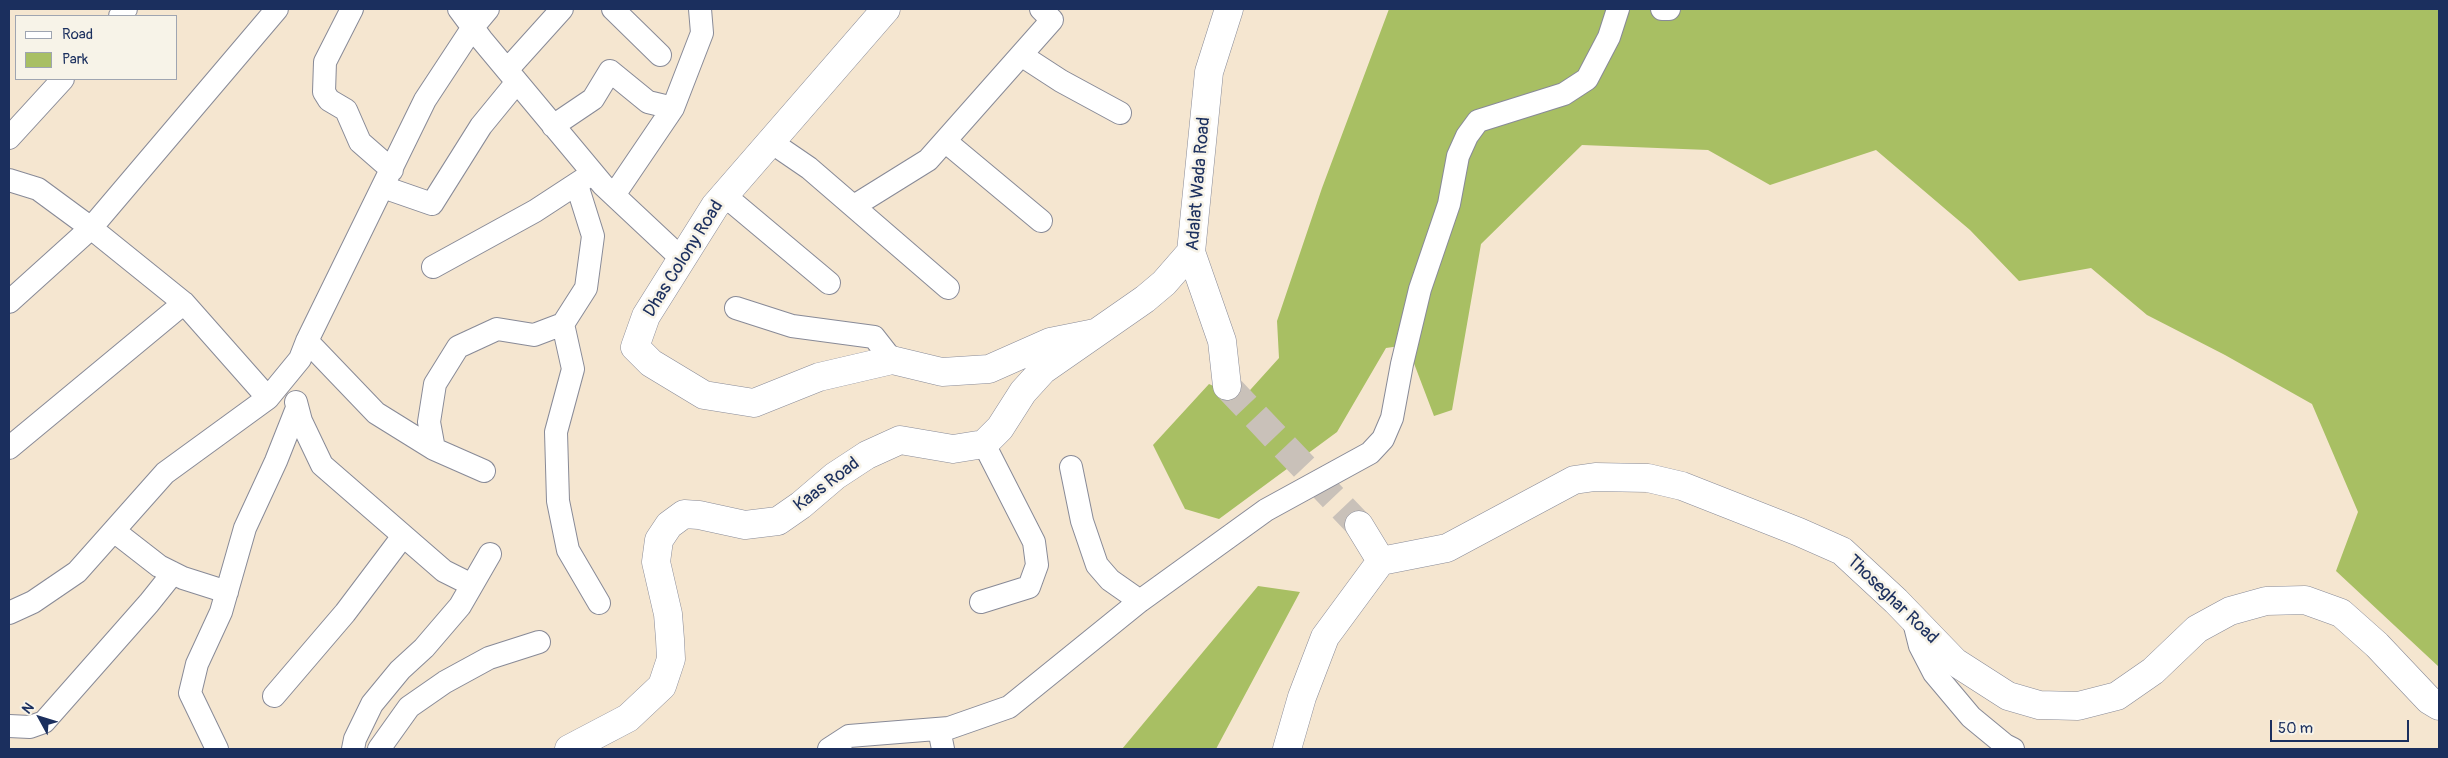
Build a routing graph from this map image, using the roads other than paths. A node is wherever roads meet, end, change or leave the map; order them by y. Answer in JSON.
{"nodes":[{"id":1,"x":277,"y":9,"type":"edge"},
{"id":2,"x":352,"y":9,"type":"edge"},
{"id":3,"x":459,"y":9,"type":"edge"},
{"id":4,"x":488,"y":9,"type":"edge"},
{"id":5,"x":562,"y":9,"type":"edge"},
{"id":6,"x":613,"y":9,"type":"edge"},
{"id":7,"x":700,"y":9,"type":"edge"},
{"id":8,"x":886,"y":9,"type":"edge"},
{"id":9,"x":1229,"y":9,"type":"edge"},
{"id":10,"x":1618,"y":9,"type":"edge"},
{"id":11,"x":1662,"y":9,"type":"edge"},
{"id":12,"x":1669,"y":9,"type":"edge"},
{"id":13,"x":1050,"y":13,"type":"edge"},
{"id":14,"x":473,"y":27,"type":"junction"},
{"id":15,"x":660,"y":55,"type":"dead end"},
{"id":16,"x":1021,"y":55,"type":"junction"},
{"id":17,"x":512,"y":76,"type":"junction"},
{"id":18,"x":62,"y":80,"type":"edge"},
{"id":19,"x":673,"y":108,"type":"junction"},
{"id":20,"x":1120,"y":112,"type":"dead end"},
{"id":21,"x":553,"y":126,"type":"junction"},
{"id":22,"x":9,"y":138,"type":"edge"},
{"id":23,"x":945,"y":141,"type":"junction"},
{"id":24,"x":771,"y":142,"type":"junction"},
{"id":25,"x":11,"y":178,"type":"edge"},
{"id":26,"x":387,"y":178,"type":"junction"},
{"id":27,"x":585,"y":179,"type":"junction"},
{"id":28,"x":614,"y":196,"type":"junction"},
{"id":29,"x":724,"y":196,"type":"junction"},
{"id":30,"x":854,"y":206,"type":"junction"},
{"id":31,"x":1041,"y":221,"type":"dead end"},
{"id":32,"x":91,"y":228,"type":"junction"},
{"id":33,"x":1191,"y":252,"type":"junction"},
{"id":34,"x":682,"y":259,"type":"junction"},
{"id":35,"x":433,"y":268,"type":"dead end"},
{"id":36,"x":829,"y":283,"type":"dead end"},
{"id":37,"x":948,"y":288,"type":"dead end"},
{"id":38,"x":9,"y":302,"type":"edge"},
{"id":39,"x":184,"y":303,"type":"junction"},
{"id":40,"x":736,"y":308,"type":"dead end"},
{"id":41,"x":563,"y":324,"type":"junction"},
{"id":42,"x":1094,"y":333,"type":"junction"},
{"id":43,"x":307,"y":340,"type":"junction"},
{"id":44,"x":892,"y":360,"type":"junction"},
{"id":45,"x":288,"y":374,"type":"junction"},
{"id":46,"x":1227,"y":386,"type":"tunnel mouth"},
{"id":47,"x":268,"y":398,"type":"junction"},
{"id":48,"x":297,"y":408,"type":"junction"},
{"id":49,"x":984,"y":444,"type":"junction"},
{"id":50,"x":9,"y":448,"type":"edge"},
{"id":51,"x":434,"y":449,"type":"junction"},
{"id":52,"x":1072,"y":468,"type":"dead end"},
{"id":53,"x":484,"y":472,"type":"dead end"},
{"id":54,"x":1359,"y":525,"type":"tunnel mouth"},
{"id":55,"x":114,"y":531,"type":"junction"},
{"id":56,"x":403,"y":536,"type":"junction"},
{"id":57,"x":490,"y":554,"type":"dead end"},
{"id":58,"x":1381,"y":561,"type":"junction"},
{"id":59,"x":173,"y":573,"type":"junction"},
{"id":60,"x":472,"y":585,"type":"junction"},
{"id":61,"x":226,"y":592,"type":"junction"},
{"id":62,"x":1140,"y":601,"type":"junction"},
{"id":63,"x":981,"y":602,"type":"dead end"},
{"id":64,"x":600,"y":604,"type":"dead end"},
{"id":65,"x":9,"y":612,"type":"edge"},
{"id":66,"x":1913,"y":618,"type":"junction"},
{"id":67,"x":538,"y":642,"type":"dead end"},
{"id":68,"x":274,"y":696,"type":"dead end"},
{"id":69,"x":2439,"y":706,"type":"edge"},
{"id":70,"x":362,"y":725,"type":"junction"},
{"id":71,"x":9,"y":726,"type":"edge"},
{"id":72,"x":941,"y":739,"type":"edge"},
{"id":73,"x":217,"y":749,"type":"edge"},
{"id":74,"x":353,"y":749,"type":"edge"},
{"id":75,"x":372,"y":749,"type":"edge"},
{"id":76,"x":380,"y":749,"type":"edge"},
{"id":77,"x":569,"y":749,"type":"edge"},
{"id":78,"x":829,"y":749,"type":"edge"},
{"id":79,"x":1288,"y":749,"type":"edge"},
{"id":80,"x":2013,"y":749,"type":"edge"}],
"edges":[{"from":1,"to":32,"type":"street"},
{"from":2,"to":26,"type":"street"},
{"from":3,"to":14,"type":"street"},
{"from":4,"to":14,"type":"street"},
{"from":5,"to":17,"type":"street"},
{"from":6,"to":15,"type":"street"},
{"from":7,"to":19,"type":"street"},
{"from":8,"to":24,"type":"main road","name":"Dhas Colony Road"},
{"from":9,"to":33,"type":"main road","name":"Adalat Wada Road"},
{"from":10,"to":62,"type":"street"},
{"from":11,"to":12,"type":"street"},
{"from":13,"to":16,"type":"street"},
{"from":14,"to":17,"type":"street"},
{"from":14,"to":26,"type":"street"},
{"from":16,"to":20,"type":"street"},
{"from":16,"to":23,"type":"street"},
{"from":17,"to":21,"type":"street"},
{"from":17,"to":26,"type":"street"},
{"from":18,"to":22,"type":"street"},
{"from":19,"to":21,"type":"street"},
{"from":19,"to":28,"type":"street"},
{"from":21,"to":27,"type":"street"},
{"from":23,"to":30,"type":"street"},
{"from":23,"to":31,"type":"street"},
{"from":24,"to":29,"type":"main road","name":"Dhas Colony Road"},
{"from":24,"to":30,"type":"street"},
{"from":25,"to":32,"type":"street"},
{"from":26,"to":43,"type":"street"},
{"from":27,"to":28,"type":"street"},
{"from":27,"to":35,"type":"street"},
{"from":27,"to":41,"type":"street"},
{"from":28,"to":34,"type":"street"},
{"from":29,"to":34,"type":"main road","name":"Dhas Colony Road"},
{"from":29,"to":36,"type":"street"},
{"from":30,"to":37,"type":"street"},
{"from":32,"to":38,"type":"street"},
{"from":32,"to":39,"type":"street"},
{"from":33,"to":42,"type":"main road"},
{"from":33,"to":46,"type":"main road","name":"Adalat Wada Road"},
{"from":34,"to":44,"type":"main road","name":"Dhas Colony Road"},
{"from":39,"to":47,"type":"street"},
{"from":39,"to":50,"type":"street"},
{"from":40,"to":44,"type":"street"},
{"from":41,"to":51,"type":"street"},
{"from":41,"to":64,"type":"street"},
{"from":42,"to":44,"type":"main road","name":"Dhas Colony Road"},
{"from":42,"to":49,"type":"main road"},
{"from":43,"to":45,"type":"street"},
{"from":43,"to":51,"type":"street"},
{"from":45,"to":47,"type":"street"},
{"from":45,"to":48,"type":"street"},
{"from":47,"to":55,"type":"street"},
{"from":48,"to":56,"type":"street"},
{"from":48,"to":61,"type":"street"},
{"from":49,"to":63,"type":"street"},
{"from":49,"to":77,"type":"main road","name":"Kaas Road"},
{"from":51,"to":53,"type":"street"},
{"from":52,"to":62,"type":"street"},
{"from":54,"to":58,"type":"main road"},
{"from":55,"to":59,"type":"street"},
{"from":55,"to":65,"type":"street"},
{"from":56,"to":60,"type":"street"},
{"from":56,"to":68,"type":"street"},
{"from":57,"to":60,"type":"street"},
{"from":58,"to":66,"type":"main road","name":"Thoseghar Road"},
{"from":58,"to":79,"type":"main road"},
{"from":59,"to":61,"type":"street"},
{"from":59,"to":71,"type":"street"},
{"from":60,"to":70,"type":"street"},
{"from":61,"to":73,"type":"street"},
{"from":62,"to":72,"type":"street"},
{"from":66,"to":69,"type":"main road","name":"Thoseghar Road"},
{"from":66,"to":80,"type":"street"},
{"from":67,"to":76,"type":"street"},
{"from":70,"to":74,"type":"street"},
{"from":70,"to":75,"type":"street"},
{"from":72,"to":78,"type":"street"}]}
